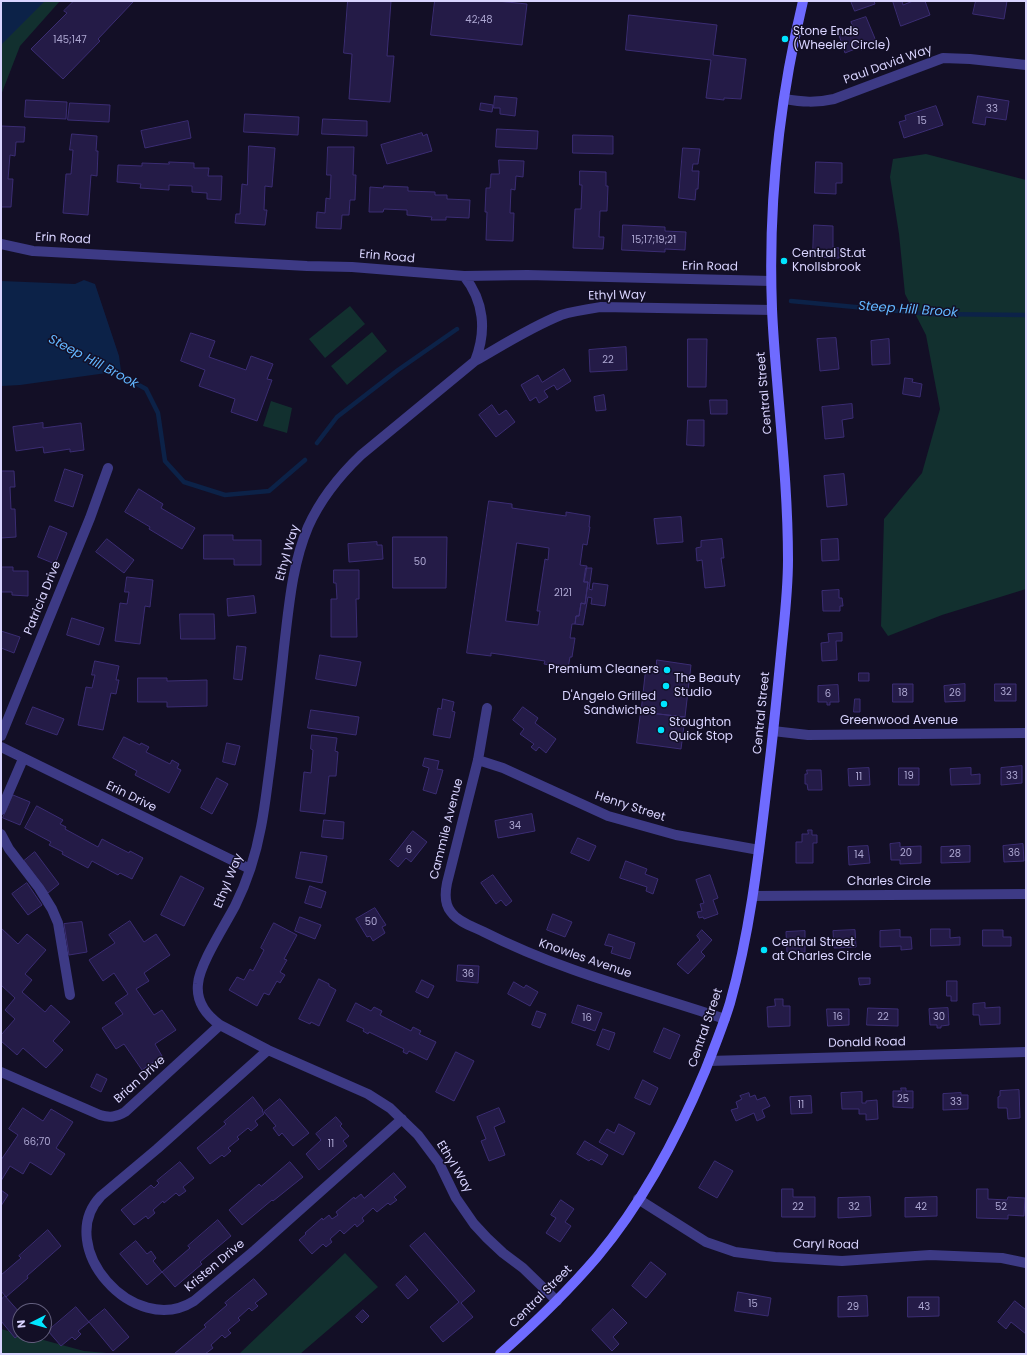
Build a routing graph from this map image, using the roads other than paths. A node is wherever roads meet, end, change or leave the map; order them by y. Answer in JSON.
{"nodes":[{"id":1,"x":802,"y":1,"type":"edge"},
{"id":2,"x":1026,"y":65,"type":"edge"},
{"id":3,"x":784,"y":99,"type":"junction"},
{"id":4,"x":1,"y":244,"type":"edge"},
{"id":5,"x":464,"y":276,"type":"junction"},
{"id":6,"x":771,"y":281,"type":"junction"},
{"id":7,"x":772,"y":310,"type":"junction"},
{"id":8,"x":475,"y":361,"type":"junction"},
{"id":9,"x":108,"y":468,"type":"dead end"},
{"id":10,"x":488,"y":708,"type":"dead end"},
{"id":11,"x":773,"y":732,"type":"junction"},
{"id":12,"x":1026,"y":733,"type":"edge"},
{"id":13,"x":1,"y":736,"type":"edge"},
{"id":14,"x":1,"y":747,"type":"edge"},
{"id":15,"x":24,"y":759,"type":"junction"},
{"id":16,"x":478,"y":760,"type":"junction"},
{"id":17,"x":1,"y":810,"type":"edge"},
{"id":18,"x":1,"y":834,"type":"edge"},
{"id":19,"x":759,"y":850,"type":"junction"},
{"id":20,"x":250,"y":869,"type":"junction"},
{"id":21,"x":1026,"y":894,"type":"edge"},
{"id":22,"x":753,"y":896,"type":"junction"},
{"id":23,"x":447,"y":904,"type":"joint"},
{"id":24,"x":70,"y":995,"type":"dead end"},
{"id":25,"x":725,"y":1019,"type":"junction"},
{"id":26,"x":220,"y":1025,"type":"junction"},
{"id":27,"x":268,"y":1050,"type":"junction"},
{"id":28,"x":1026,"y":1052,"type":"edge"},
{"id":29,"x":709,"y":1061,"type":"junction"},
{"id":30,"x":1,"y":1072,"type":"edge"},
{"id":31,"x":402,"y":1119,"type":"junction"},
{"id":32,"x":638,"y":1199,"type":"junction"},
{"id":33,"x":1026,"y":1263,"type":"edge"},
{"id":34,"x":557,"y":1301,"type":"junction"},
{"id":35,"x":500,"y":1354,"type":"edge"}],
"edges":[{"from":1,"to":3,"type":"main road","name":"Central Street"},
{"from":2,"to":3,"type":"street","name":"Paul David Way"},
{"from":3,"to":6,"type":"main road","name":"Central Street"},
{"from":4,"to":5,"type":"street","name":"Erin Road"},
{"from":5,"to":6,"type":"street","name":"Erin Road"},
{"from":5,"to":8,"type":"street"},
{"from":6,"to":7,"type":"main road","name":"Central Street"},
{"from":7,"to":8,"type":"street","name":"Ethyl Way"},
{"from":7,"to":11,"type":"main road","name":"Central Street"},
{"from":8,"to":20,"type":"street","name":"Ethyl Way"},
{"from":9,"to":13,"type":"street","name":"Patricia Drive"},
{"from":10,"to":16,"type":"street","name":"Cammile Avenue"},
{"from":11,"to":12,"type":"street","name":"Greenwood Avenue"},
{"from":11,"to":19,"type":"main road","name":"Central Street"},
{"from":14,"to":15,"type":"street","name":"Erin Drive"},
{"from":15,"to":17,"type":"street"},
{"from":15,"to":20,"type":"street","name":"Erin Drive"},
{"from":16,"to":19,"type":"street","name":"Henry Street"},
{"from":16,"to":23,"type":"street","name":"Cammile Avenue"},
{"from":18,"to":24,"type":"street"},
{"from":19,"to":22,"type":"main road","name":"Central Street"},
{"from":20,"to":26,"type":"street","name":"Ethyl Way"},
{"from":21,"to":22,"type":"street","name":"Charles Circle"},
{"from":22,"to":25,"type":"main road","name":"Central Street"},
{"from":23,"to":25,"type":"street","name":"Knowles Avenue"},
{"from":25,"to":29,"type":"main road","name":"Central Street"},
{"from":26,"to":27,"type":"street","name":"Ethyl Way"},
{"from":26,"to":30,"type":"street","name":"Brian Drive"},
{"from":27,"to":31,"type":"street","name":"Ethyl Way"},
{"from":27,"to":31,"type":"street","name":"Kristen Drive"},
{"from":28,"to":29,"type":"street","name":"Donald Road"},
{"from":29,"to":32,"type":"main road","name":"Central Street"},
{"from":31,"to":34,"type":"street","name":"Ethyl Way"},
{"from":32,"to":33,"type":"street","name":"Caryl Road"},
{"from":32,"to":34,"type":"main road","name":"Central Street"},
{"from":34,"to":35,"type":"main road","name":"Central Street"}]}
